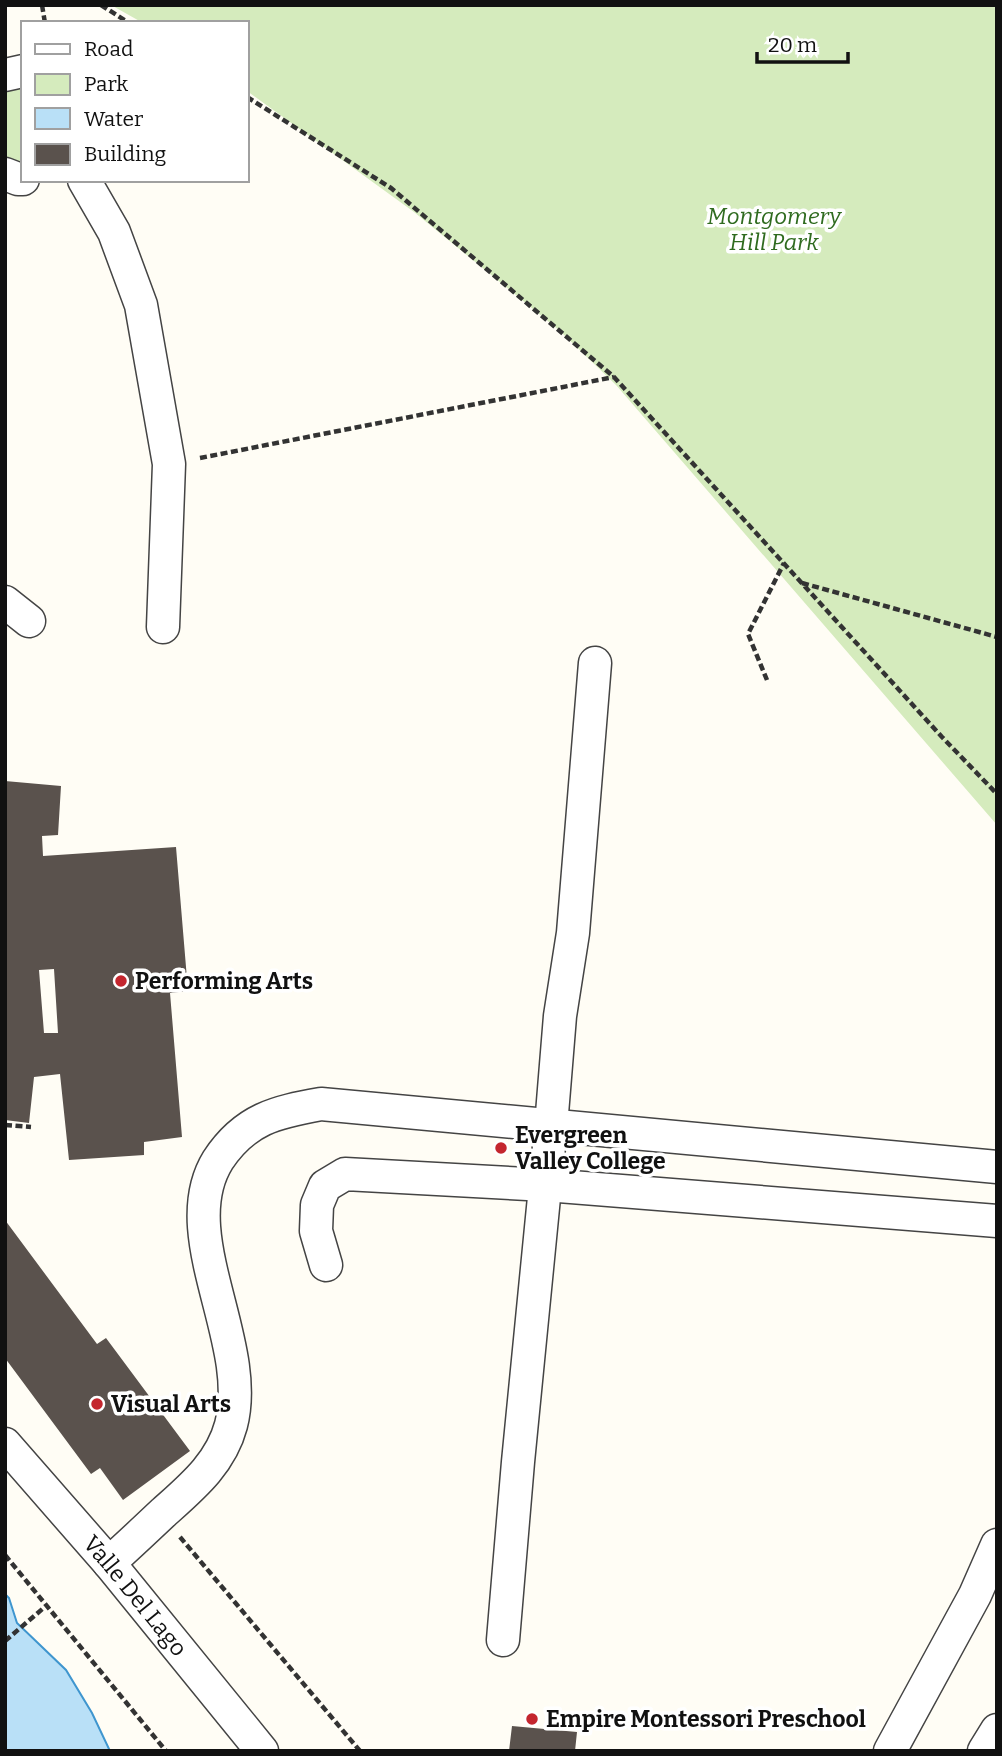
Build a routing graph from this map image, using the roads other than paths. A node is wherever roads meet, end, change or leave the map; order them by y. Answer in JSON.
{"nodes":[{"id":1,"x":85,"y":182,"type":"edge"},
{"id":2,"x":163,"y":627,"type":"dead end"},
{"id":3,"x":595,"y":663,"type":"dead end"},
{"id":4,"x":551,"y":1126,"type":"junction"},
{"id":5,"x":997,"y":1167,"type":"edge"},
{"id":6,"x":546,"y":1185,"type":"junction"},
{"id":7,"x":997,"y":1221,"type":"edge"},
{"id":8,"x":326,"y":1265,"type":"dead end"},
{"id":9,"x":5,"y":1444,"type":"edge"},
{"id":10,"x":997,"y":1545,"type":"edge"},
{"id":11,"x":109,"y":1563,"type":"junction"},
{"id":12,"x":503,"y":1640,"type":"dead end"},
{"id":13,"x":997,"y":1730,"type":"edge"},
{"id":14,"x":262,"y":1751,"type":"edge"},
{"id":15,"x":890,"y":1751,"type":"edge"},
{"id":16,"x":984,"y":1751,"type":"edge"}],
"edges":[{"from":1,"to":2,"type":"street"},
{"from":3,"to":4,"type":"street"},
{"from":4,"to":5,"type":"street"},
{"from":4,"to":6,"type":"street"},
{"from":4,"to":11,"type":"street"},
{"from":6,"to":7,"type":"street"},
{"from":6,"to":8,"type":"street"},
{"from":6,"to":12,"type":"street"},
{"from":9,"to":11,"type":"street","name":"Valle Del Lago"},
{"from":10,"to":15,"type":"street"},
{"from":11,"to":14,"type":"street","name":"Valle Del Lago"},
{"from":13,"to":16,"type":"street"}]}
